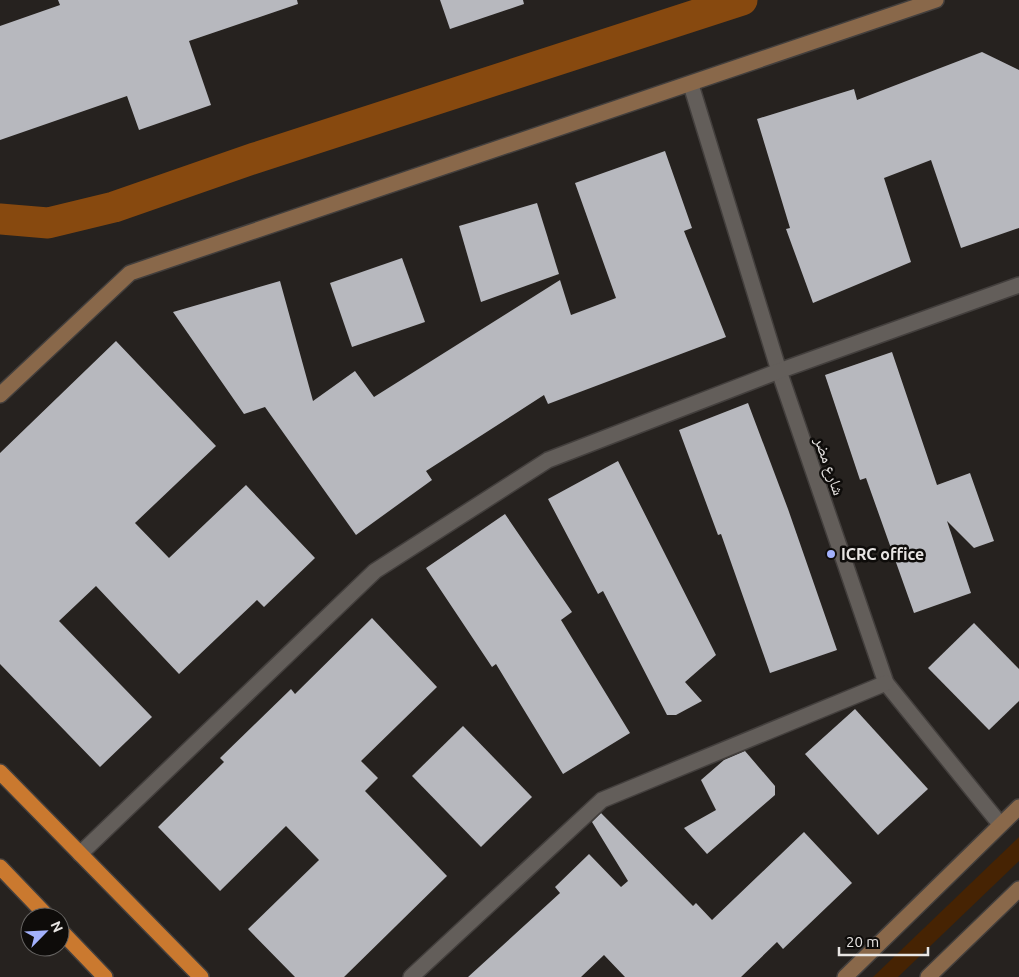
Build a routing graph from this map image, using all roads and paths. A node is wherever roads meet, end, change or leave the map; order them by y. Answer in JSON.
{"nodes":[{"id":1,"x":936,"y":0,"type":"edge"},
{"id":2,"x":691,"y":85,"type":"junction"},
{"id":3,"x":1019,"y":285,"type":"edge"},
{"id":4,"x":779,"y":371,"type":"junction"},
{"id":5,"x":0,"y":395,"type":"edge"},
{"id":6,"x":886,"y":683,"type":"junction"},
{"id":7,"x":0,"y":772,"type":"edge"},
{"id":8,"x":1019,"y":807,"type":"edge"},
{"id":9,"x":1000,"y":824,"type":"junction"},
{"id":10,"x":80,"y":854,"type":"junction"},
{"id":11,"x":0,"y":867,"type":"edge"},
{"id":12,"x":1019,"y":889,"type":"edge"},
{"id":13,"x":38,"y":907,"type":"edge"},
{"id":14,"x":70,"y":940,"type":"edge"},
{"id":15,"x":105,"y":977,"type":"edge"},
{"id":16,"x":201,"y":977,"type":"edge"},
{"id":17,"x":411,"y":977,"type":"edge"},
{"id":18,"x":845,"y":977,"type":"edge"},
{"id":19,"x":928,"y":977,"type":"edge"}],
"edges":[{"from":1,"to":2,"type":"main road"},
{"from":2,"to":4,"type":"street","name":"شارع مضر"},
{"from":2,"to":5,"type":"main road"},
{"from":3,"to":4,"type":"street"},
{"from":4,"to":6,"type":"street","name":"شارع مضر"},
{"from":4,"to":10,"type":"street"},
{"from":6,"to":9,"type":"street","name":"شارع مضر"},
{"from":6,"to":17,"type":"street"},
{"from":7,"to":10,"type":"highway"},
{"from":8,"to":9,"type":"main road"},
{"from":9,"to":18,"type":"main road"},
{"from":10,"to":16,"type":"highway"},
{"from":11,"to":13,"type":"highway"},
{"from":12,"to":19,"type":"main road"},
{"from":14,"to":15,"type":"highway"}]}
